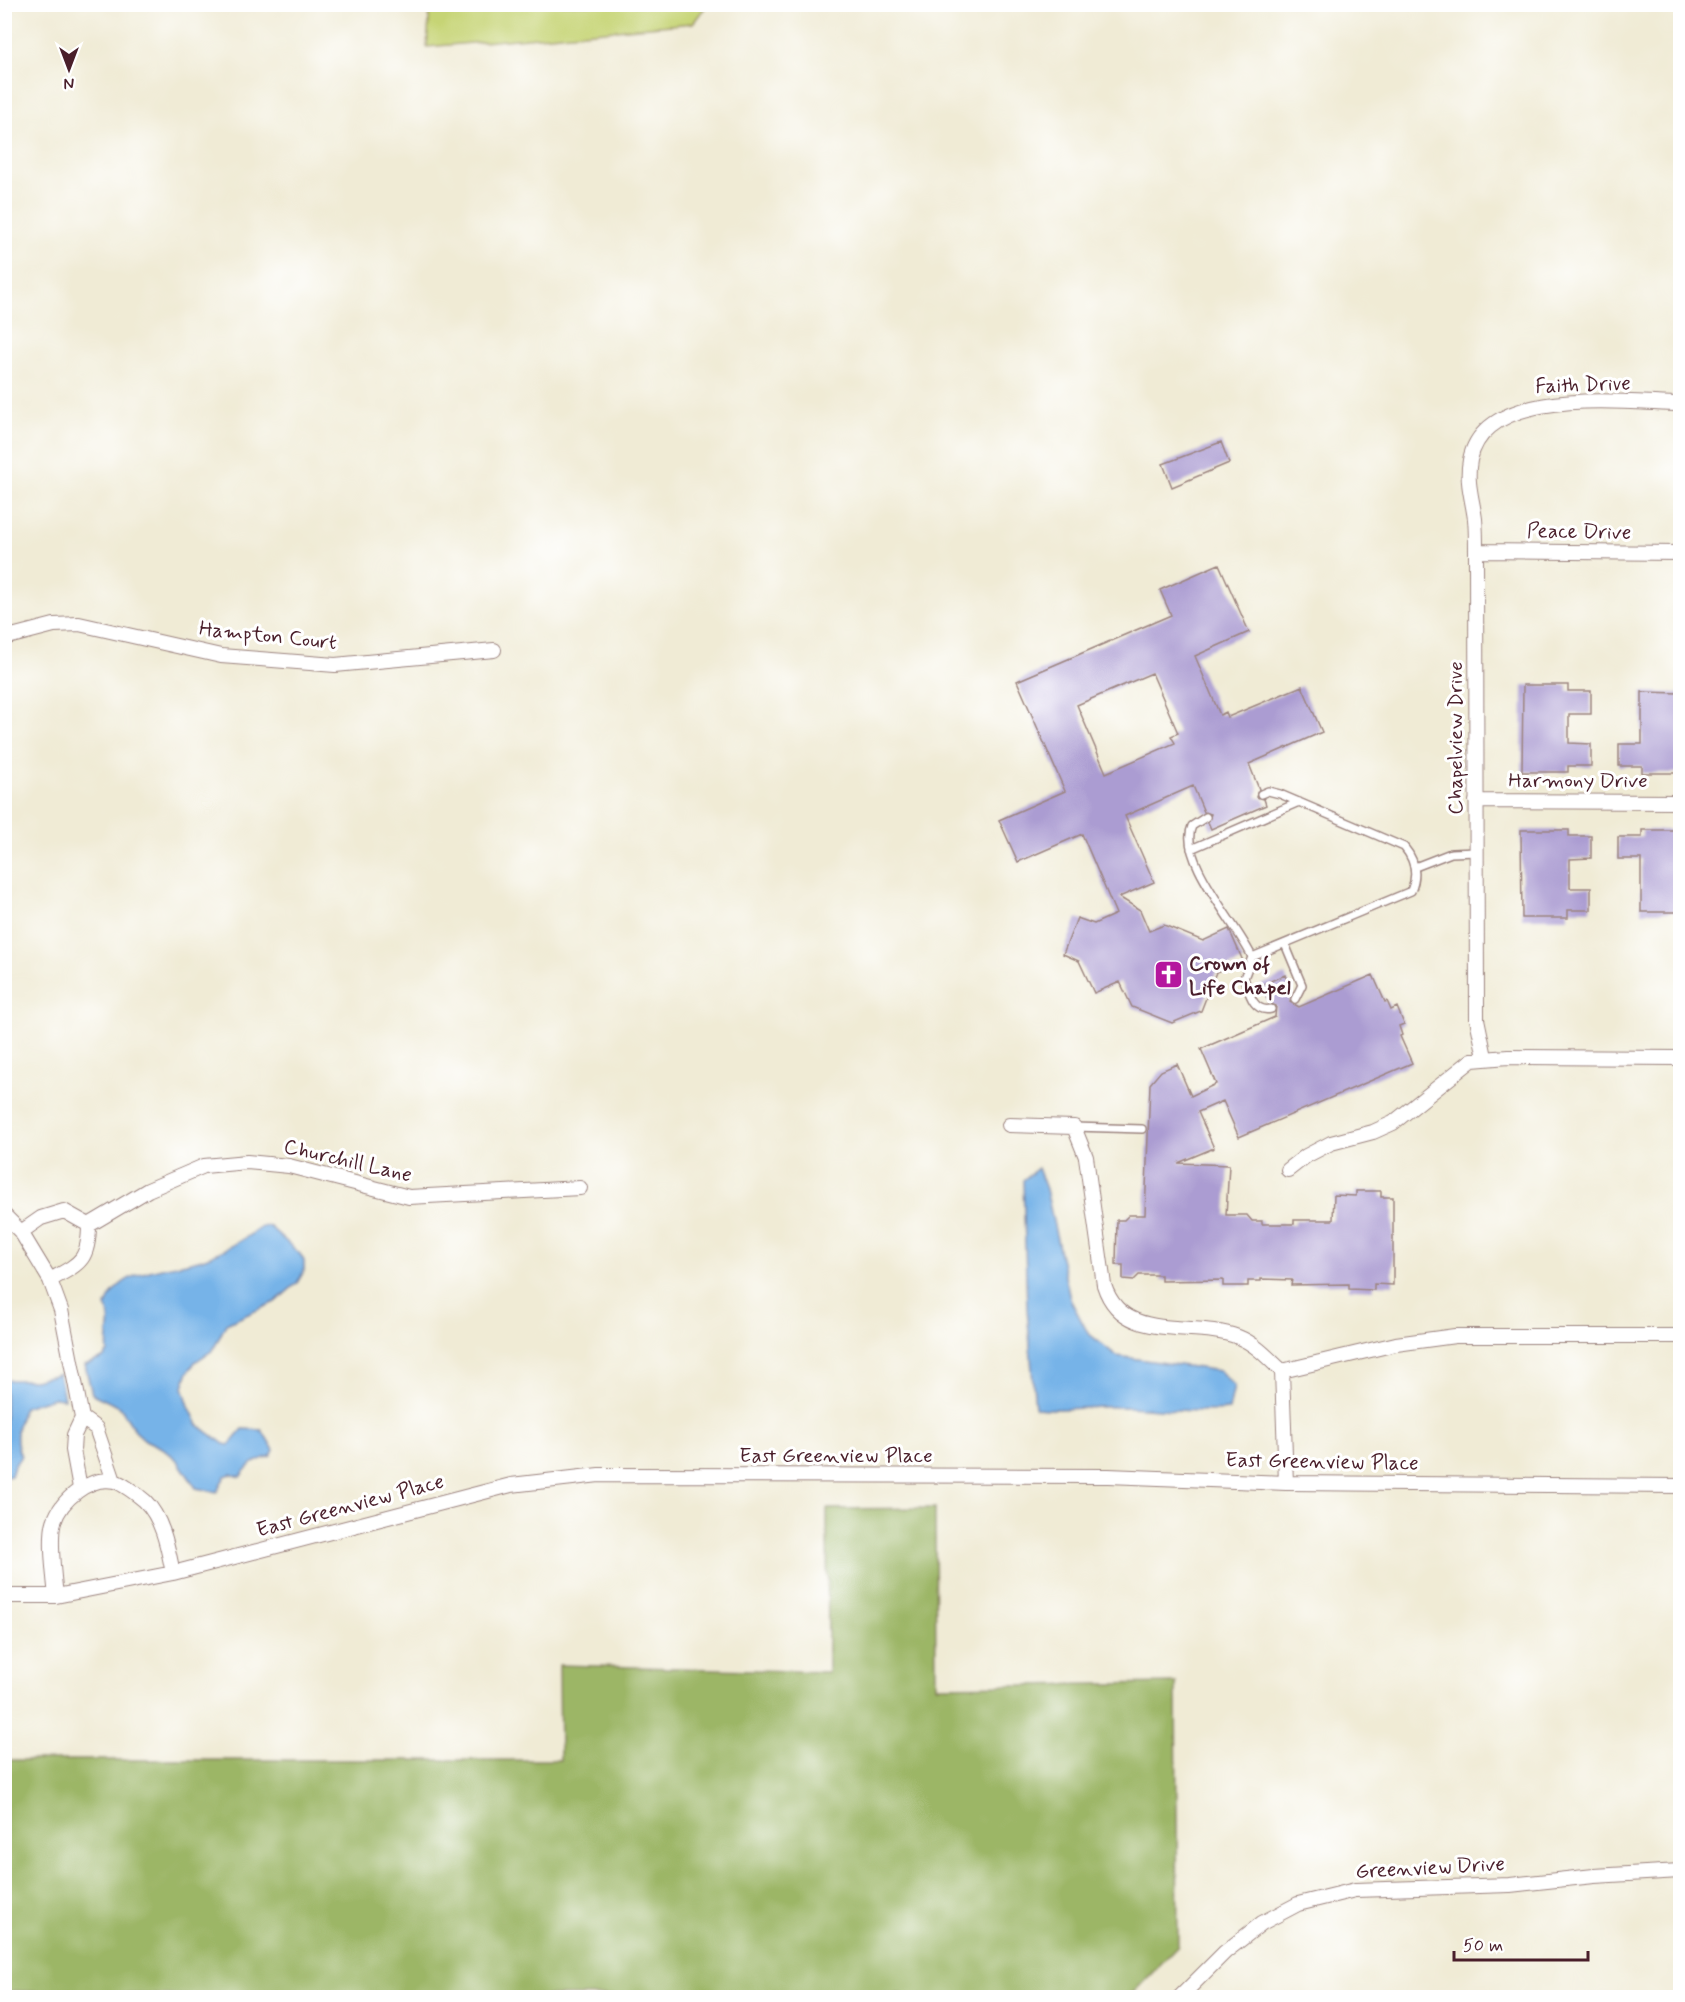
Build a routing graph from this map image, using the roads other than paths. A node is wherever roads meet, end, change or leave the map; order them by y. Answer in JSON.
{"nodes":[{"id":1,"x":1680,"y":404,"type":"edge"},
{"id":2,"x":1493,"y":426,"type":"joint"},
{"id":3,"x":1476,"y":551,"type":"junction"},
{"id":4,"x":1680,"y":553,"type":"edge"},
{"id":5,"x":4,"y":638,"type":"edge"},
{"id":6,"x":494,"y":650,"type":"dead end"},
{"id":7,"x":1262,"y":794,"type":"dead end"},
{"id":8,"x":1476,"y":801,"type":"junction"},
{"id":9,"x":1299,"y":802,"type":"junction"},
{"id":10,"x":1680,"y":802,"type":"edge"},
{"id":11,"x":1206,"y":817,"type":"dead end"},
{"id":12,"x":1191,"y":849,"type":"junction"},
{"id":13,"x":1476,"y":852,"type":"junction"},
{"id":14,"x":1415,"y":867,"type":"junction"},
{"id":15,"x":1285,"y":944,"type":"junction"},
{"id":16,"x":1252,"y":957,"type":"junction"},
{"id":17,"x":1295,"y":999,"type":"dead end"},
{"id":18,"x":1271,"y":1009,"type":"dead end"},
{"id":19,"x":1485,"y":1057,"type":"junction"},
{"id":20,"x":1680,"y":1058,"type":"edge"},
{"id":21,"x":1009,"y":1125,"type":"dead end"},
{"id":22,"x":1074,"y":1128,"type":"junction"},
{"id":23,"x":1142,"y":1129,"type":"dead end"},
{"id":24,"x":1288,"y":1170,"type":"dead end"},
{"id":25,"x":580,"y":1188,"type":"dead end"},
{"id":26,"x":4,"y":1215,"type":"edge"},
{"id":27,"x":89,"y":1225,"type":"junction"},
{"id":28,"x":21,"y":1232,"type":"junction"},
{"id":29,"x":50,"y":1281,"type":"junction"},
{"id":30,"x":1680,"y":1336,"type":"edge"},
{"id":31,"x":1282,"y":1371,"type":"junction"},
{"id":32,"x":82,"y":1418,"type":"junction"},
{"id":33,"x":114,"y":1481,"type":"junction"},
{"id":34,"x":1287,"y":1483,"type":"junction"},
{"id":35,"x":1680,"y":1486,"type":"edge"},
{"id":36,"x":81,"y":1488,"type":"junction"},
{"id":37,"x":173,"y":1573,"type":"junction"},
{"id":38,"x":4,"y":1596,"type":"edge"},
{"id":39,"x":56,"y":1596,"type":"junction"},
{"id":40,"x":1680,"y":1871,"type":"edge"},
{"id":41,"x":1179,"y":1998,"type":"edge"}],
"edges":[{"from":1,"to":2,"type":"street","name":"Faith Drive"},
{"from":2,"to":3,"type":"street","name":"Chapelview Drive"},
{"from":3,"to":4,"type":"street","name":"Peace Drive"},
{"from":3,"to":8,"type":"street","name":"Chapelview Drive"},
{"from":5,"to":6,"type":"street","name":"Hampton Court"},
{"from":7,"to":9,"type":"lane"},
{"from":8,"to":10,"type":"street","name":"Harmony Drive"},
{"from":8,"to":13,"type":"street","name":"Chapelview Drive"},
{"from":9,"to":12,"type":"lane"},
{"from":9,"to":14,"type":"lane"},
{"from":11,"to":12,"type":"lane"},
{"from":12,"to":16,"type":"lane"},
{"from":13,"to":14,"type":"lane"},
{"from":13,"to":19,"type":"street","name":"Chapelview Drive"},
{"from":14,"to":15,"type":"lane"},
{"from":15,"to":16,"type":"lane"},
{"from":15,"to":17,"type":"lane"},
{"from":16,"to":18,"type":"lane"},
{"from":19,"to":20,"type":"street"},
{"from":19,"to":24,"type":"street"},
{"from":21,"to":22,"type":"street"},
{"from":22,"to":23,"type":"lane"},
{"from":22,"to":31,"type":"street"},
{"from":25,"to":27,"type":"street","name":"Churchill Lane"},
{"from":26,"to":28,"type":"street"},
{"from":27,"to":28,"type":"street"},
{"from":27,"to":29,"type":"street"},
{"from":28,"to":29,"type":"street"},
{"from":29,"to":32,"type":"street"},
{"from":30,"to":31,"type":"street"},
{"from":31,"to":34,"type":"street"},
{"from":32,"to":33,"type":"street"},
{"from":32,"to":36,"type":"street"},
{"from":33,"to":36,"type":"street"},
{"from":33,"to":37,"type":"street"},
{"from":34,"to":35,"type":"street","name":"East Greenview Place"},
{"from":34,"to":37,"type":"street","name":"East Greenview Place"},
{"from":36,"to":39,"type":"street"},
{"from":37,"to":39,"type":"street","name":"East Greenview Place"},
{"from":38,"to":39,"type":"street","name":"East Greenview Place"},
{"from":40,"to":41,"type":"street","name":"Greenview Drive"}]}
